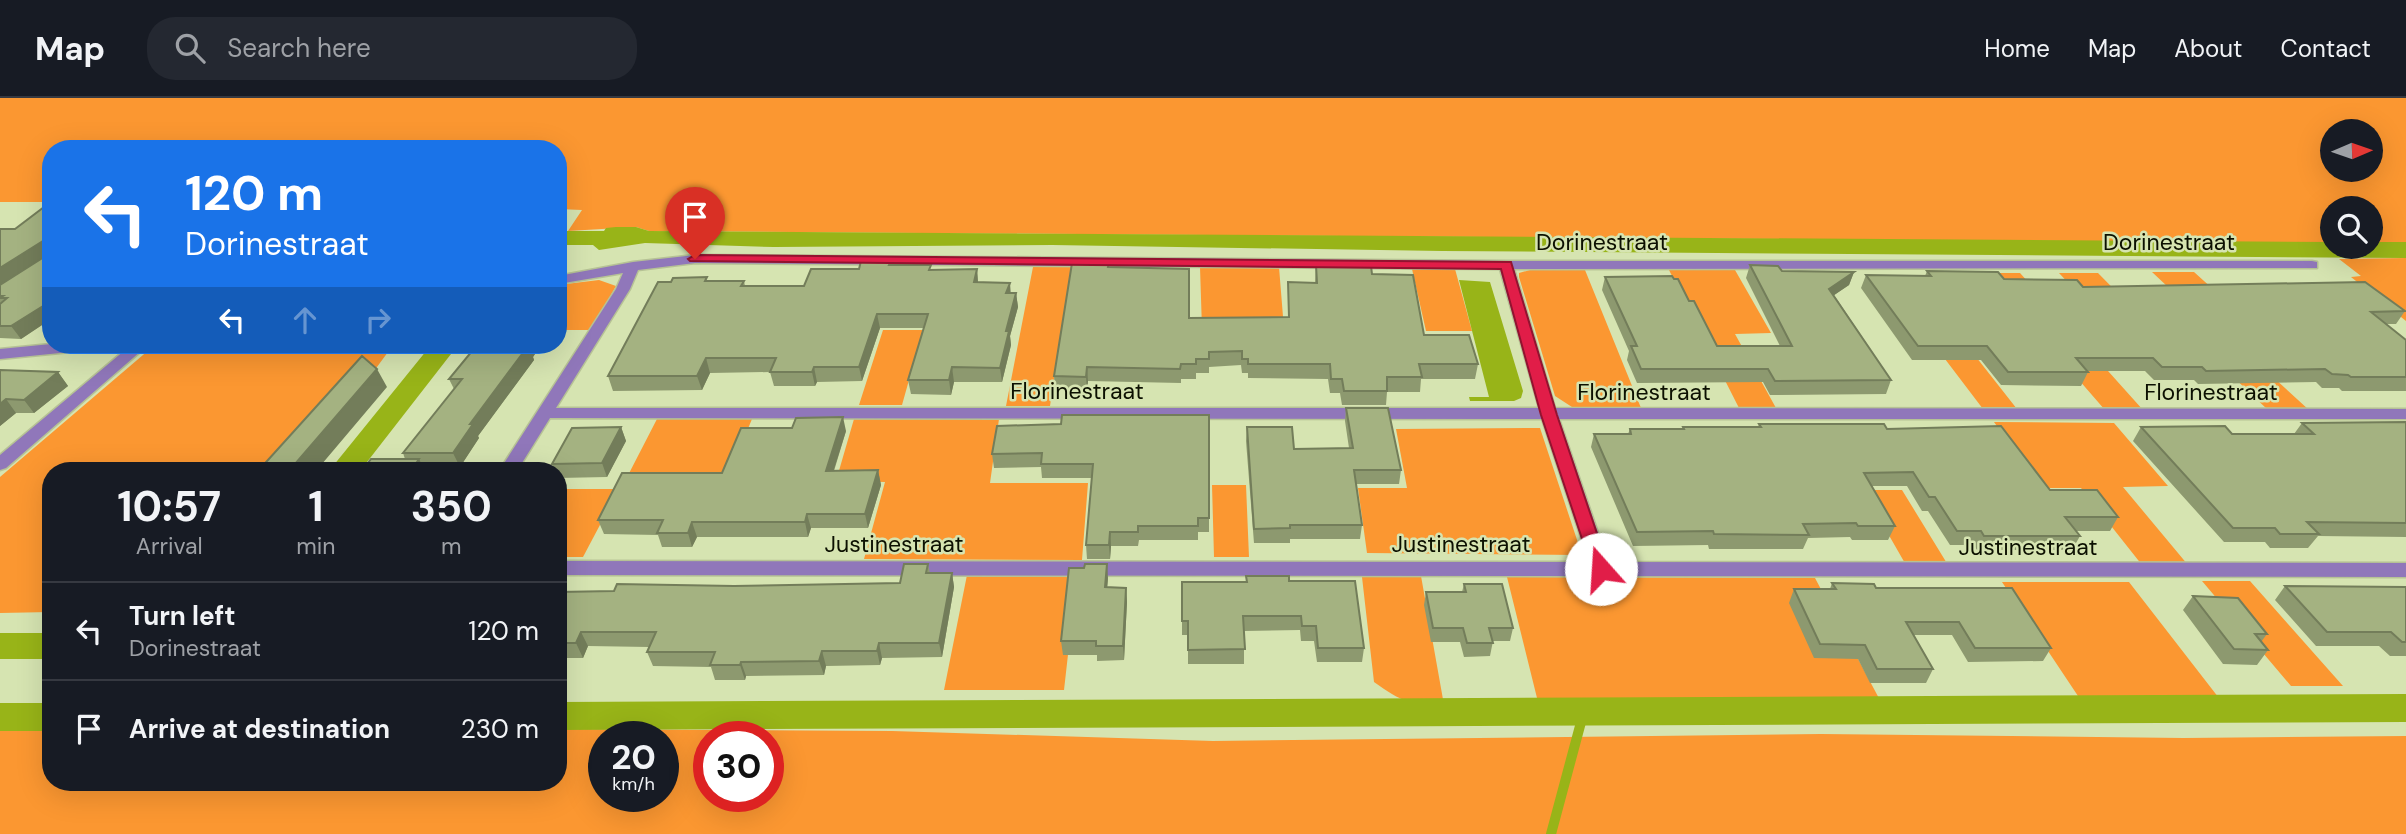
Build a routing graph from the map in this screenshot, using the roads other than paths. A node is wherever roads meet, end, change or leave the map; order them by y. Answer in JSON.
{"nodes":[{"id":1,"x":1506,"y":265,"type":"junction"},
{"id":2,"x":2312,"y":265,"type":"dead end"},
{"id":3,"x":633,"y":266,"type":"junction"},
{"id":4,"x":567,"y":277,"type":"edge"},
{"id":5,"x":42,"y":350,"type":"edge"},
{"id":6,"x":0,"y":354,"type":"edge"},
{"id":7,"x":129,"y":354,"type":"edge"},
{"id":8,"x":547,"y":413,"type":"junction"},
{"id":9,"x":2406,"y":414,"type":"edge"},
{"id":10,"x":1549,"y":415,"type":"junction"},
{"id":11,"x":514,"y":462,"type":"edge"},
{"id":12,"x":0,"y":464,"type":"edge"},
{"id":13,"x":567,"y":568,"type":"edge"},
{"id":14,"x":1601,"y":569,"type":"junction"},
{"id":15,"x":2406,"y":570,"type":"edge"}],
"edges":[{"from":1,"to":2,"type":"street","name":"Dorinestraat"},
{"from":1,"to":3,"type":"street","name":"Dorinestraat"},
{"from":1,"to":10,"type":"street"},
{"from":3,"to":4,"type":"street","name":"Dorinestraat"},
{"from":3,"to":8,"type":"street"},
{"from":5,"to":6,"type":"street"},
{"from":7,"to":12,"type":"street"},
{"from":8,"to":10,"type":"street","name":"Florinestraat"},
{"from":8,"to":11,"type":"street"},
{"from":9,"to":10,"type":"street","name":"Florinestraat"},
{"from":10,"to":14,"type":"street"},
{"from":13,"to":14,"type":"street","name":"Justinestraat"},
{"from":14,"to":15,"type":"street","name":"Justinestraat"}]}
